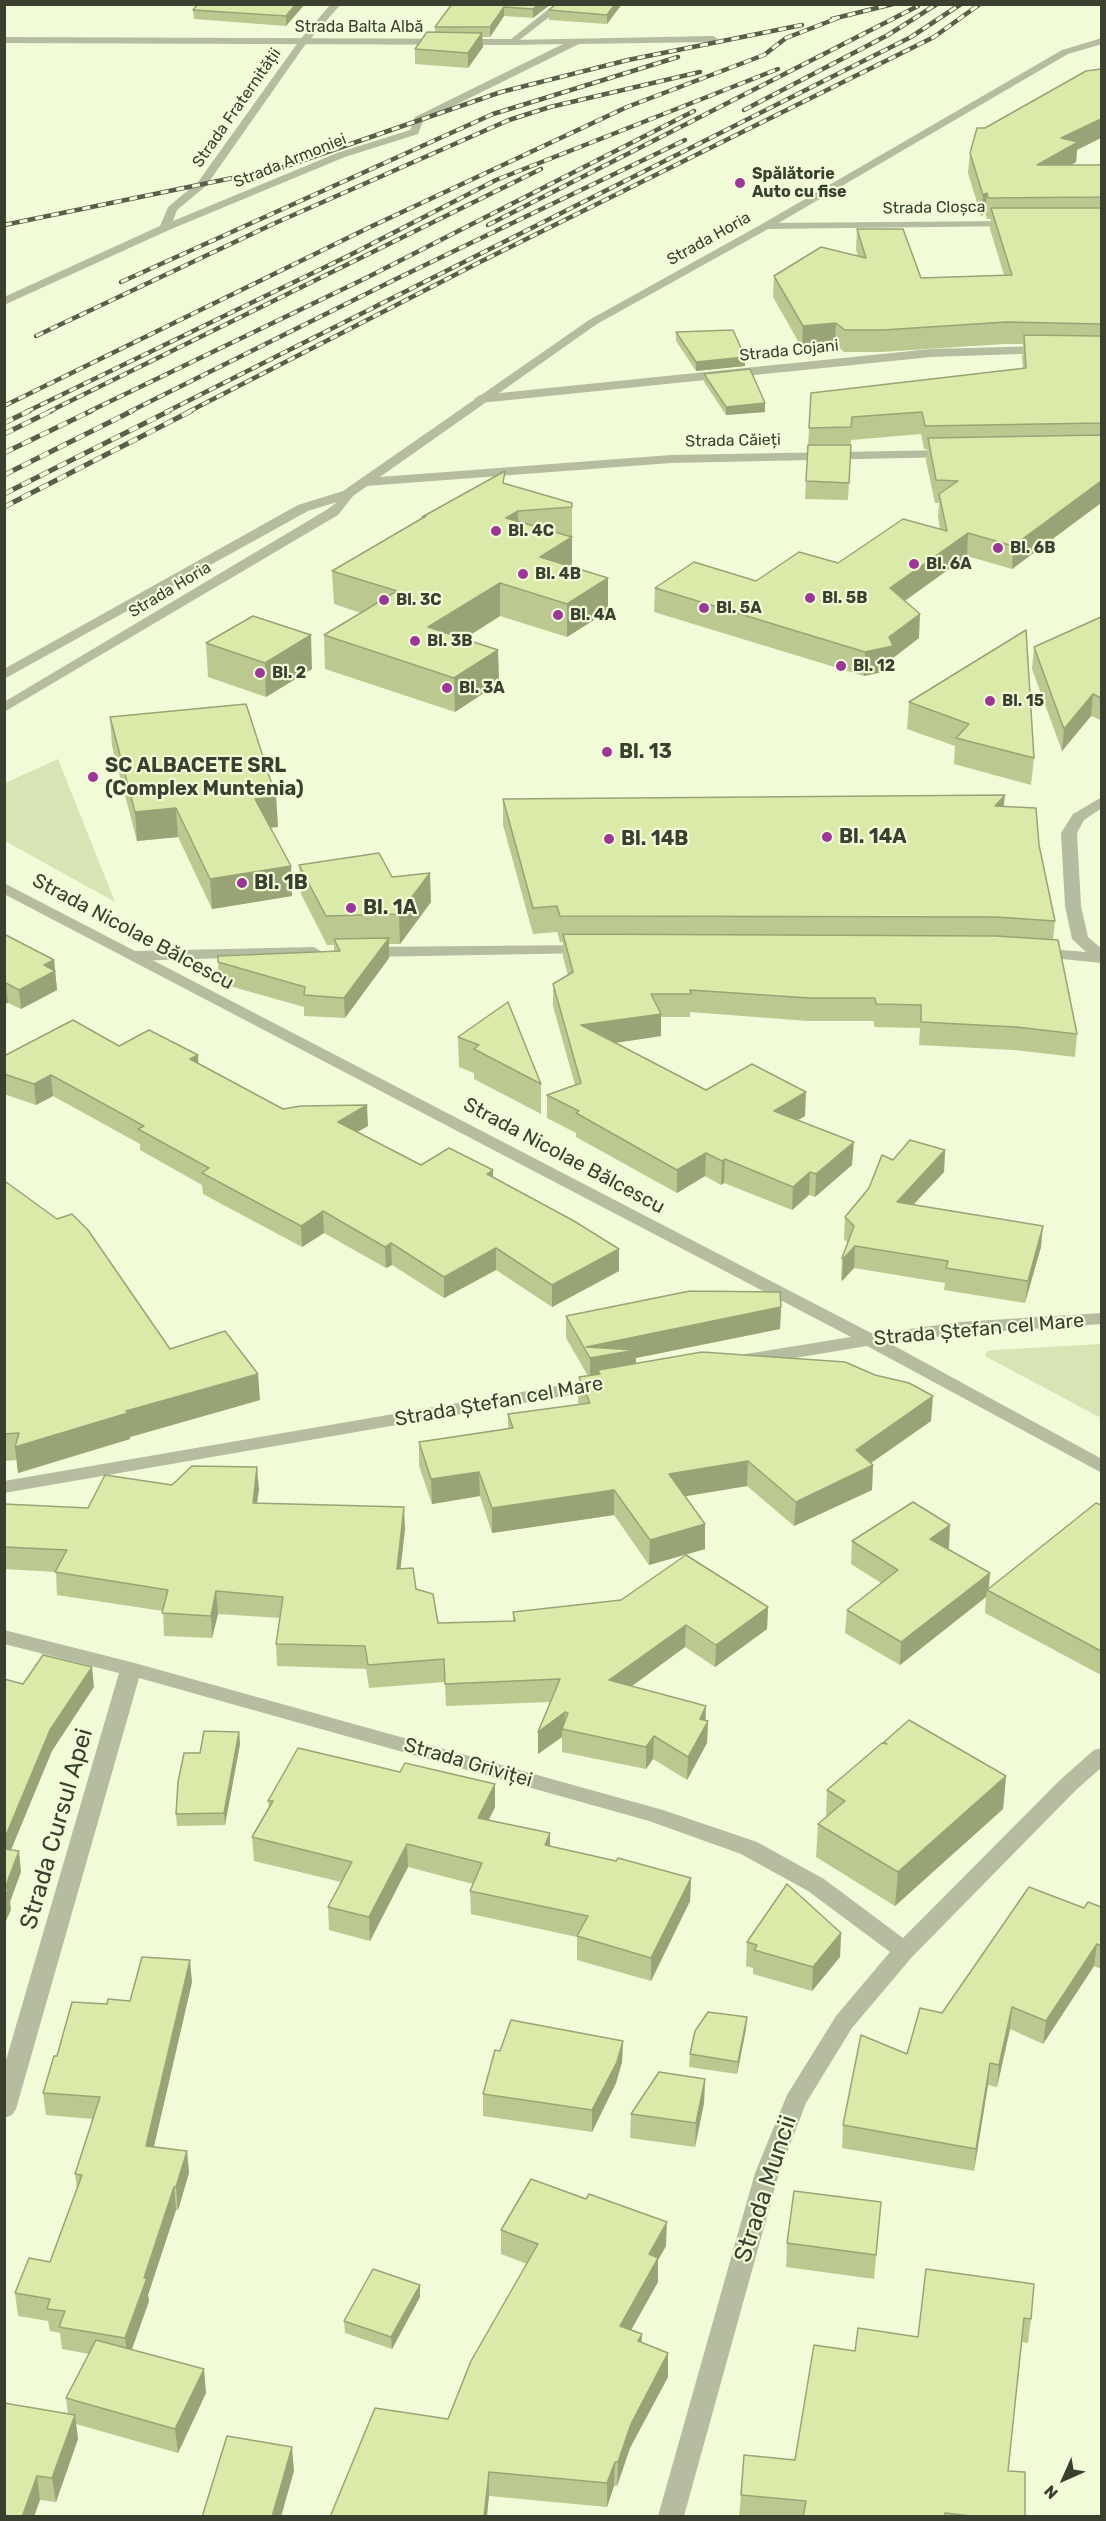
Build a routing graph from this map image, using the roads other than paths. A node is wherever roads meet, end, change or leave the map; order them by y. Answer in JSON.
{"nodes":[{"id":1,"x":337,"y":4,"type":"edge"},
{"id":2,"x":562,"y":4,"type":"edge"},
{"id":3,"x":713,"y":39,"type":"dead end"},
{"id":4,"x":4,"y":40,"type":"edge"},
{"id":5,"x":577,"y":40,"type":"junction"},
{"id":6,"x":1101,"y":41,"type":"edge"},
{"id":7,"x":513,"y":42,"type":"junction"},
{"id":8,"x":302,"y":43,"type":"junction"},
{"id":9,"x":1030,"y":223,"type":"edge"},
{"id":10,"x":766,"y":226,"type":"junction"},
{"id":11,"x":165,"y":228,"type":"junction"},
{"id":12,"x":4,"y":302,"type":"edge"},
{"id":13,"x":1063,"y":351,"type":"edge"},
{"id":14,"x":480,"y":399,"type":"junction"},
{"id":15,"x":965,"y":454,"type":"edge"},
{"id":16,"x":366,"y":482,"type":"junction"},
{"id":17,"x":348,"y":494,"type":"junction"},
{"id":18,"x":4,"y":675,"type":"edge"},
{"id":19,"x":4,"y":708,"type":"edge"},
{"id":20,"x":1101,"y":801,"type":"edge"},
{"id":21,"x":1078,"y":817,"type":"junction"},
{"id":22,"x":1101,"y":819,"type":"edge"},
{"id":23,"x":4,"y":888,"type":"edge"},
{"id":24,"x":600,"y":950,"type":"edge"},
{"id":25,"x":325,"y":952,"type":"edge"},
{"id":26,"x":349,"y":952,"type":"edge"},
{"id":27,"x":1017,"y":952,"type":"edge"},
{"id":28,"x":134,"y":956,"type":"junction"},
{"id":29,"x":1101,"y":958,"type":"edge"},
{"id":30,"x":1101,"y":1318,"type":"edge"},
{"id":31,"x":870,"y":1340,"type":"junction"},
{"id":32,"x":729,"y":1363,"type":"edge"},
{"id":33,"x":624,"y":1381,"type":"edge"},
{"id":34,"x":1101,"y":1467,"type":"edge"},
{"id":35,"x":4,"y":1487,"type":"edge"},
{"id":36,"x":4,"y":1637,"type":"edge"},
{"id":37,"x":131,"y":1669,"type":"junction"},
{"id":38,"x":1101,"y":1755,"type":"edge"},
{"id":39,"x":904,"y":1952,"type":"junction"},
{"id":40,"x":4,"y":2109,"type":"edge"},
{"id":41,"x":671,"y":2517,"type":"edge"}],
"edges":[{"from":1,"to":8,"type":"street","name":"Strada Fraternității"},
{"from":2,"to":7,"type":"street"},
{"from":3,"to":5,"type":"street","name":"Strada Balta Albă"},
{"from":4,"to":8,"type":"street","name":"Strada Balta Albă"},
{"from":5,"to":7,"type":"street","name":"Strada Balta Albă"},
{"from":5,"to":11,"type":"street","name":"Strada Armoniei"},
{"from":6,"to":10,"type":"street","name":"Strada Horia"},
{"from":7,"to":8,"type":"street","name":"Strada Balta Albă"},
{"from":8,"to":11,"type":"street","name":"Strada Fraternității"},
{"from":9,"to":10,"type":"street","name":"Strada Cloșca"},
{"from":10,"to":14,"type":"street","name":"Strada Horia"},
{"from":11,"to":12,"type":"street","name":"Strada Armoniei"},
{"from":13,"to":14,"type":"street","name":"Strada Cojani"},
{"from":14,"to":16,"type":"street","name":"Strada Horia"},
{"from":15,"to":16,"type":"street","name":"Strada Căieți"},
{"from":16,"to":17,"type":"street","name":"Strada Horia"},
{"from":17,"to":18,"type":"street","name":"Strada Horia"},
{"from":17,"to":19,"type":"street","name":"Strada Horia"},
{"from":20,"to":21,"type":"street"},
{"from":21,"to":22,"type":"street"},
{"from":21,"to":29,"type":"street"},
{"from":23,"to":28,"type":"street","name":"Strada Nicolae Bălcescu"},
{"from":24,"to":26,"type":"street"},
{"from":25,"to":28,"type":"street"},
{"from":27,"to":29,"type":"street"},
{"from":28,"to":31,"type":"street","name":"Strada Nicolae Bălcescu"},
{"from":30,"to":31,"type":"street","name":"Strada Ștefan cel Mare"},
{"from":31,"to":32,"type":"street","name":"Strada Ștefan cel Mare"},
{"from":31,"to":34,"type":"street","name":"Strada Nicolae Bălcescu"},
{"from":33,"to":35,"type":"street","name":"Strada Ștefan cel Mare"},
{"from":36,"to":37,"type":"street","name":"Strada Griviței"},
{"from":37,"to":39,"type":"street","name":"Strada Griviței"},
{"from":37,"to":40,"type":"street","name":"Strada Cursul Apei"},
{"from":38,"to":39,"type":"street","name":"Strada Muncii"},
{"from":39,"to":41,"type":"street","name":"Strada Muncii"}]}
